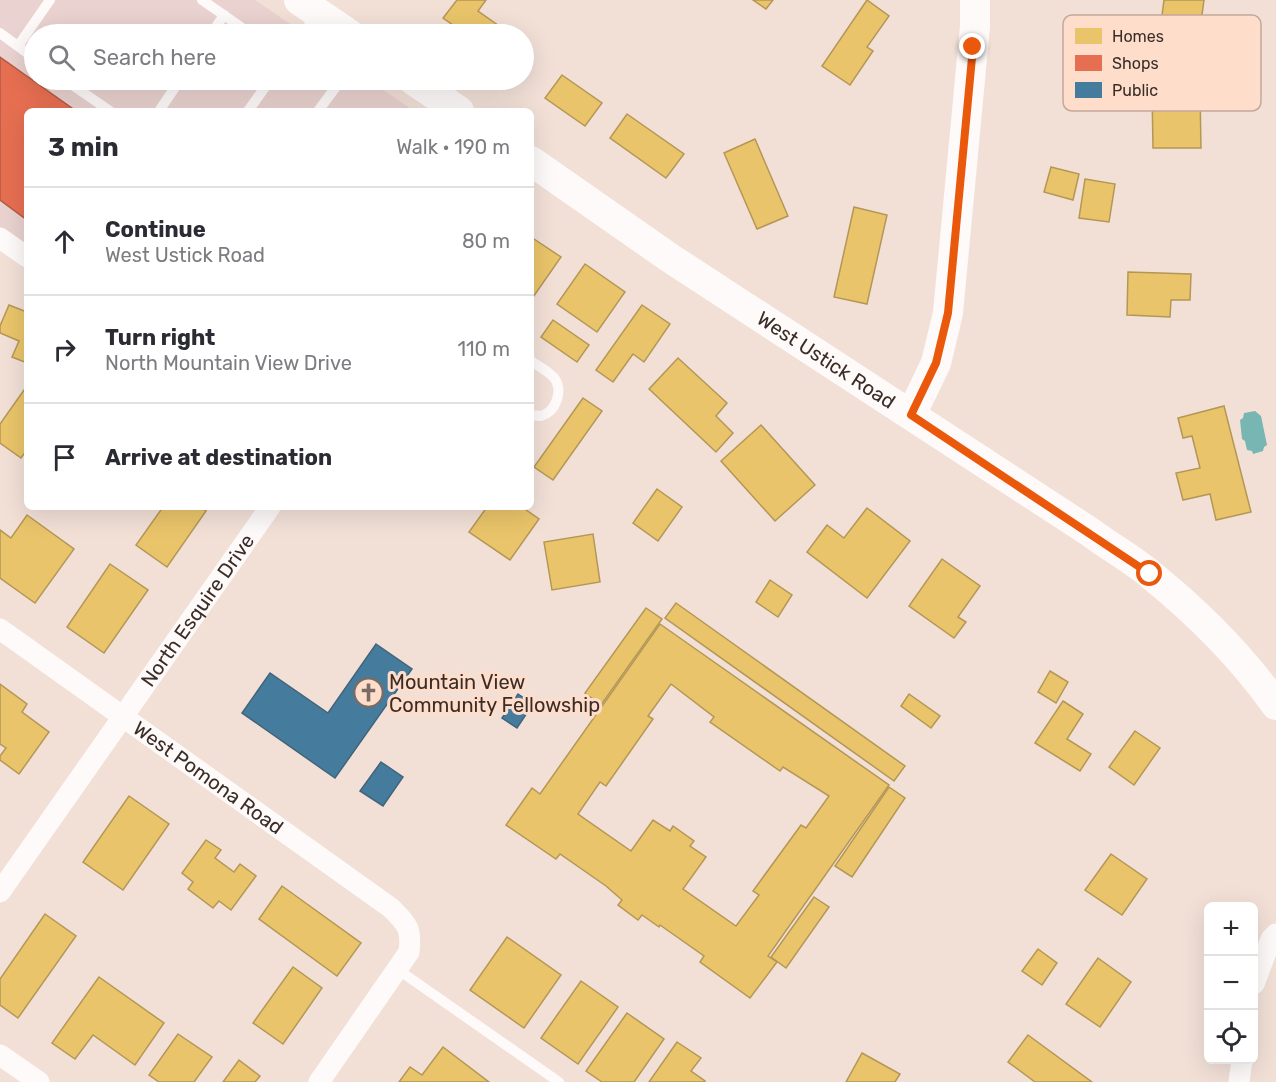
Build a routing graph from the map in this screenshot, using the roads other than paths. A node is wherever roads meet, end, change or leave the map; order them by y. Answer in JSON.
{"nodes":[{"id":1,"x":50,"y":0,"type":"edge"},
{"id":2,"x":202,"y":0,"type":"edge"},
{"id":3,"x":975,"y":0,"type":"edge"},
{"id":4,"x":224,"y":15,"type":"junction"},
{"id":5,"x":307,"y":16,"type":"edge"},
{"id":6,"x":33,"y":24,"type":"edge"},
{"id":7,"x":218,"y":24,"type":"edge"},
{"id":8,"x":237,"y":24,"type":"edge"},
{"id":9,"x":326,"y":24,"type":"edge"},
{"id":10,"x":0,"y":33,"type":"edge"},
{"id":11,"x":24,"y":37,"type":"edge"},
{"id":12,"x":18,"y":46,"type":"junction"},
{"id":13,"x":24,"y":50,"type":"edge"},
{"id":14,"x":80,"y":90,"type":"edge"},
{"id":15,"x":173,"y":90,"type":"edge"},
{"id":16,"x":263,"y":90,"type":"edge"},
{"id":17,"x":334,"y":90,"type":"edge"},
{"id":18,"x":429,"y":90,"type":"edge"},
{"id":19,"x":106,"y":108,"type":"edge"},
{"id":20,"x":161,"y":108,"type":"edge"},
{"id":21,"x":250,"y":108,"type":"edge"},
{"id":22,"x":320,"y":108,"type":"edge"},
{"id":23,"x":455,"y":108,"type":"edge"},
{"id":24,"x":534,"y":163,"type":"edge"},
{"id":25,"x":0,"y":238,"type":"edge"},
{"id":26,"x":24,"y":255,"type":"edge"},
{"id":27,"x":534,"y":363,"type":"edge"},
{"id":28,"x":534,"y":415,"type":"edge"},
{"id":29,"x":911,"y":415,"type":"junction"},
{"id":30,"x":268,"y":510,"type":"edge"},
{"id":31,"x":0,"y":629,"type":"edge"},
{"id":32,"x":1276,"y":705,"type":"edge"},
{"id":33,"x":123,"y":717,"type":"junction"},
{"id":34,"x":0,"y":892,"type":"edge"},
{"id":35,"x":1276,"y":934,"type":"edge"},
{"id":36,"x":397,"y":969,"type":"junction"},
{"id":37,"x":1258,"y":973,"type":"edge"},
{"id":38,"x":0,"y":1055,"type":"edge"},
{"id":39,"x":1241,"y":1064,"type":"edge"},
{"id":40,"x":39,"y":1082,"type":"edge"},
{"id":41,"x":319,"y":1082,"type":"edge"},
{"id":42,"x":559,"y":1082,"type":"edge"},
{"id":43,"x":1239,"y":1082,"type":"edge"}],
"edges":[{"from":1,"to":6,"type":"lane"},
{"from":2,"to":4,"type":"lane"},
{"from":3,"to":29,"type":"main road"},
{"from":4,"to":7,"type":"lane"},
{"from":4,"to":8,"type":"lane"},
{"from":5,"to":9,"type":"main road"},
{"from":10,"to":12,"type":"lane"},
{"from":11,"to":12,"type":"lane"},
{"from":12,"to":13,"type":"lane"},
{"from":14,"to":19,"type":"lane"},
{"from":15,"to":20,"type":"lane"},
{"from":16,"to":21,"type":"lane"},
{"from":17,"to":22,"type":"lane"},
{"from":18,"to":23,"type":"main road"},
{"from":24,"to":29,"type":"main road","name":"West Ustick Road"},
{"from":25,"to":26,"type":"street"},
{"from":27,"to":28,"type":"lane"},
{"from":29,"to":32,"type":"main road","name":"West Ustick Road"},
{"from":30,"to":33,"type":"street","name":"North Esquire Drive"},
{"from":31,"to":33,"type":"street","name":"West Pomona Road"},
{"from":33,"to":34,"type":"street","name":"North Esquire Drive"},
{"from":33,"to":36,"type":"street","name":"West Pomona Road"},
{"from":35,"to":37,"type":"street"},
{"from":36,"to":41,"type":"street"},
{"from":36,"to":42,"type":"lane"},
{"from":38,"to":40,"type":"street"},
{"from":39,"to":43,"type":"street"}]}
